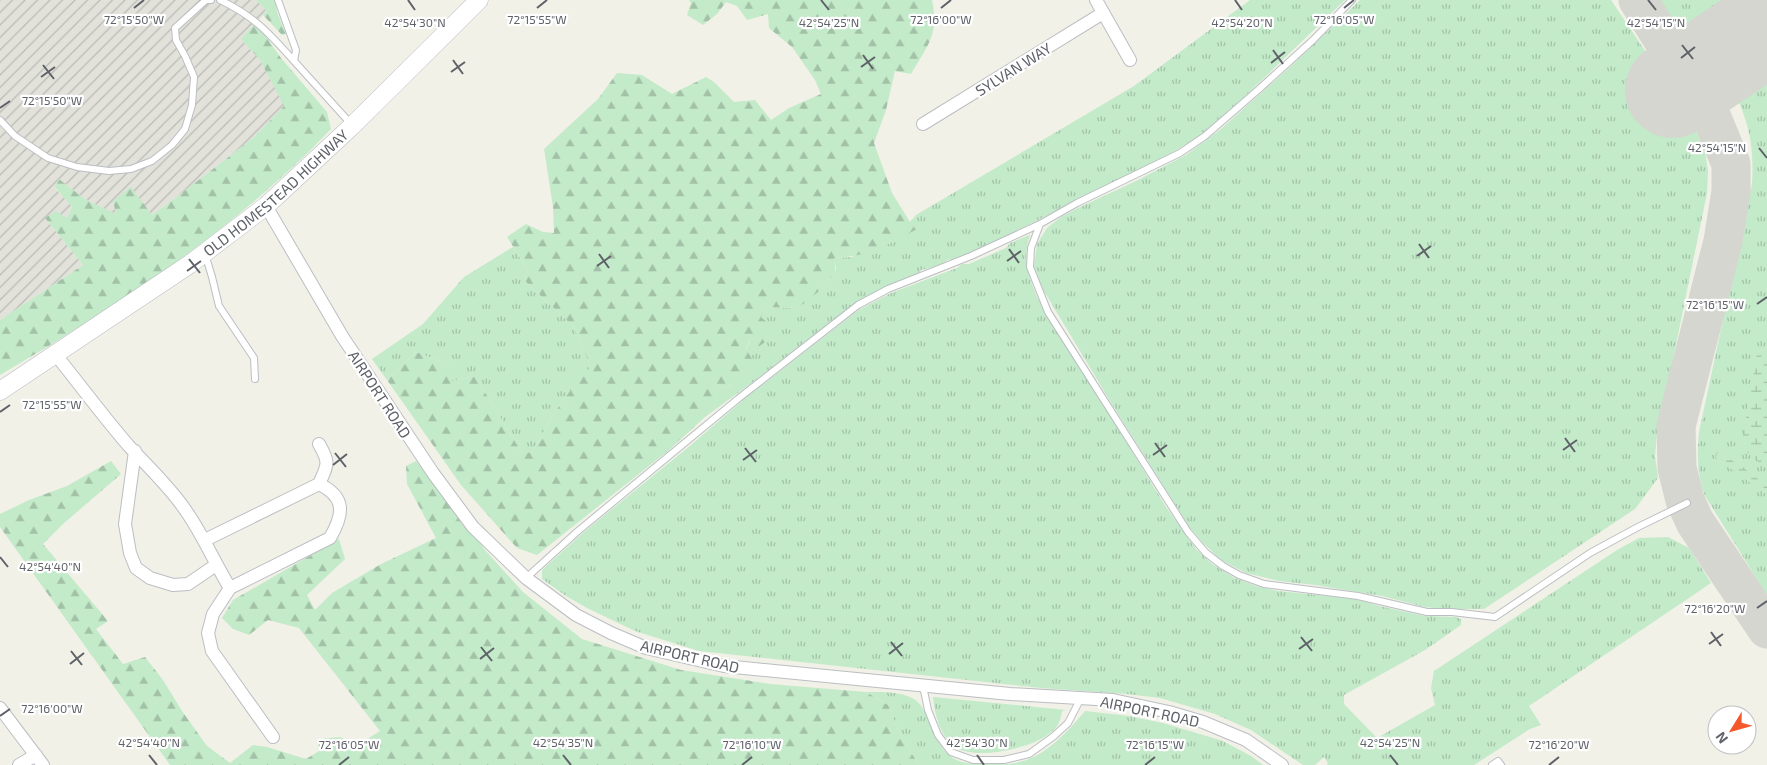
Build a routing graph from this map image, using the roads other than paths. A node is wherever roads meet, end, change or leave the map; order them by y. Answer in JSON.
{"nodes":[{"id":1,"x":211,"y":0,"type":"edge"},
{"id":2,"x":220,"y":0,"type":"edge"},
{"id":3,"x":278,"y":0,"type":"edge"},
{"id":4,"x":1096,"y":0,"type":"edge"},
{"id":5,"x":1352,"y":0,"type":"edge"},
{"id":6,"x":474,"y":2,"type":"edge"},
{"id":7,"x":1103,"y":13,"type":"junction"},
{"id":8,"x":1130,"y":60,"type":"dead end"},
{"id":9,"x":294,"y":61,"type":"junction"},
{"id":10,"x":0,"y":120,"type":"edge"},
{"id":11,"x":923,"y":124,"type":"dead end"},
{"id":12,"x":352,"y":126,"type":"junction"},
{"id":13,"x":266,"y":206,"type":"junction"},
{"id":14,"x":1040,"y":224,"type":"junction"},
{"id":15,"x":204,"y":253,"type":"junction"},
{"id":16,"x":56,"y":355,"type":"junction"},
{"id":17,"x":254,"y":379,"type":"dead end"},
{"id":18,"x":0,"y":391,"type":"edge"},
{"id":19,"x":319,"y":444,"type":"dead end"},
{"id":20,"x":134,"y":452,"type":"junction"},
{"id":21,"x":319,"y":484,"type":"junction"},
{"id":22,"x":1687,"y":503,"type":"dead end"},
{"id":23,"x":205,"y":540,"type":"junction"},
{"id":24,"x":216,"y":565,"type":"junction"},
{"id":25,"x":526,"y":578,"type":"junction"},
{"id":26,"x":230,"y":588,"type":"junction"},
{"id":27,"x":923,"y":686,"type":"junction"},
{"id":28,"x":1081,"y":698,"type":"junction"},
{"id":29,"x":0,"y":708,"type":"edge"},
{"id":30,"x":273,"y":737,"type":"dead end"},
{"id":31,"x":40,"y":760,"type":"edge"},
{"id":32,"x":19,"y":765,"type":"edge"},
{"id":33,"x":1282,"y":765,"type":"edge"},
{"id":34,"x":1492,"y":765,"type":"edge"},
{"id":35,"x":1501,"y":765,"type":"edge"}],
"edges":[{"from":1,"to":10,"type":"lane"},
{"from":2,"to":9,"type":"lane"},
{"from":3,"to":9,"type":"lane"},
{"from":4,"to":7,"type":"street"},
{"from":5,"to":14,"type":"lane"},
{"from":6,"to":12,"type":"main road","name":"OLD HOMESTEAD HIGHWAY"},
{"from":7,"to":8,"type":"street"},
{"from":7,"to":11,"type":"street","name":"SYLVAN WAY"},
{"from":9,"to":12,"type":"lane"},
{"from":12,"to":13,"type":"main road","name":"OLD HOMESTEAD HIGHWAY"},
{"from":13,"to":15,"type":"main road","name":"OLD HOMESTEAD HIGHWAY"},
{"from":13,"to":25,"type":"street","name":"AIRPORT ROAD"},
{"from":14,"to":22,"type":"lane"},
{"from":14,"to":25,"type":"lane"},
{"from":15,"to":16,"type":"main road","name":"OLD HOMESTEAD HIGHWAY"},
{"from":15,"to":17,"type":"lane"},
{"from":16,"to":18,"type":"main road","name":"OLD HOMESTEAD HIGHWAY"},
{"from":16,"to":20,"type":"street"},
{"from":19,"to":21,"type":"street"},
{"from":20,"to":23,"type":"street"},
{"from":20,"to":24,"type":"street"},
{"from":21,"to":23,"type":"street"},
{"from":21,"to":26,"type":"street"},
{"from":23,"to":24,"type":"street"},
{"from":24,"to":26,"type":"street"},
{"from":25,"to":27,"type":"street","name":"AIRPORT ROAD"},
{"from":26,"to":30,"type":"street"},
{"from":27,"to":28,"type":"street","name":"AIRPORT ROAD"},
{"from":27,"to":28,"type":"lane"},
{"from":28,"to":33,"type":"street","name":"AIRPORT ROAD"},
{"from":29,"to":31,"type":"street"},
{"from":31,"to":32,"type":"street"},
{"from":34,"to":35,"type":"lane"}]}
